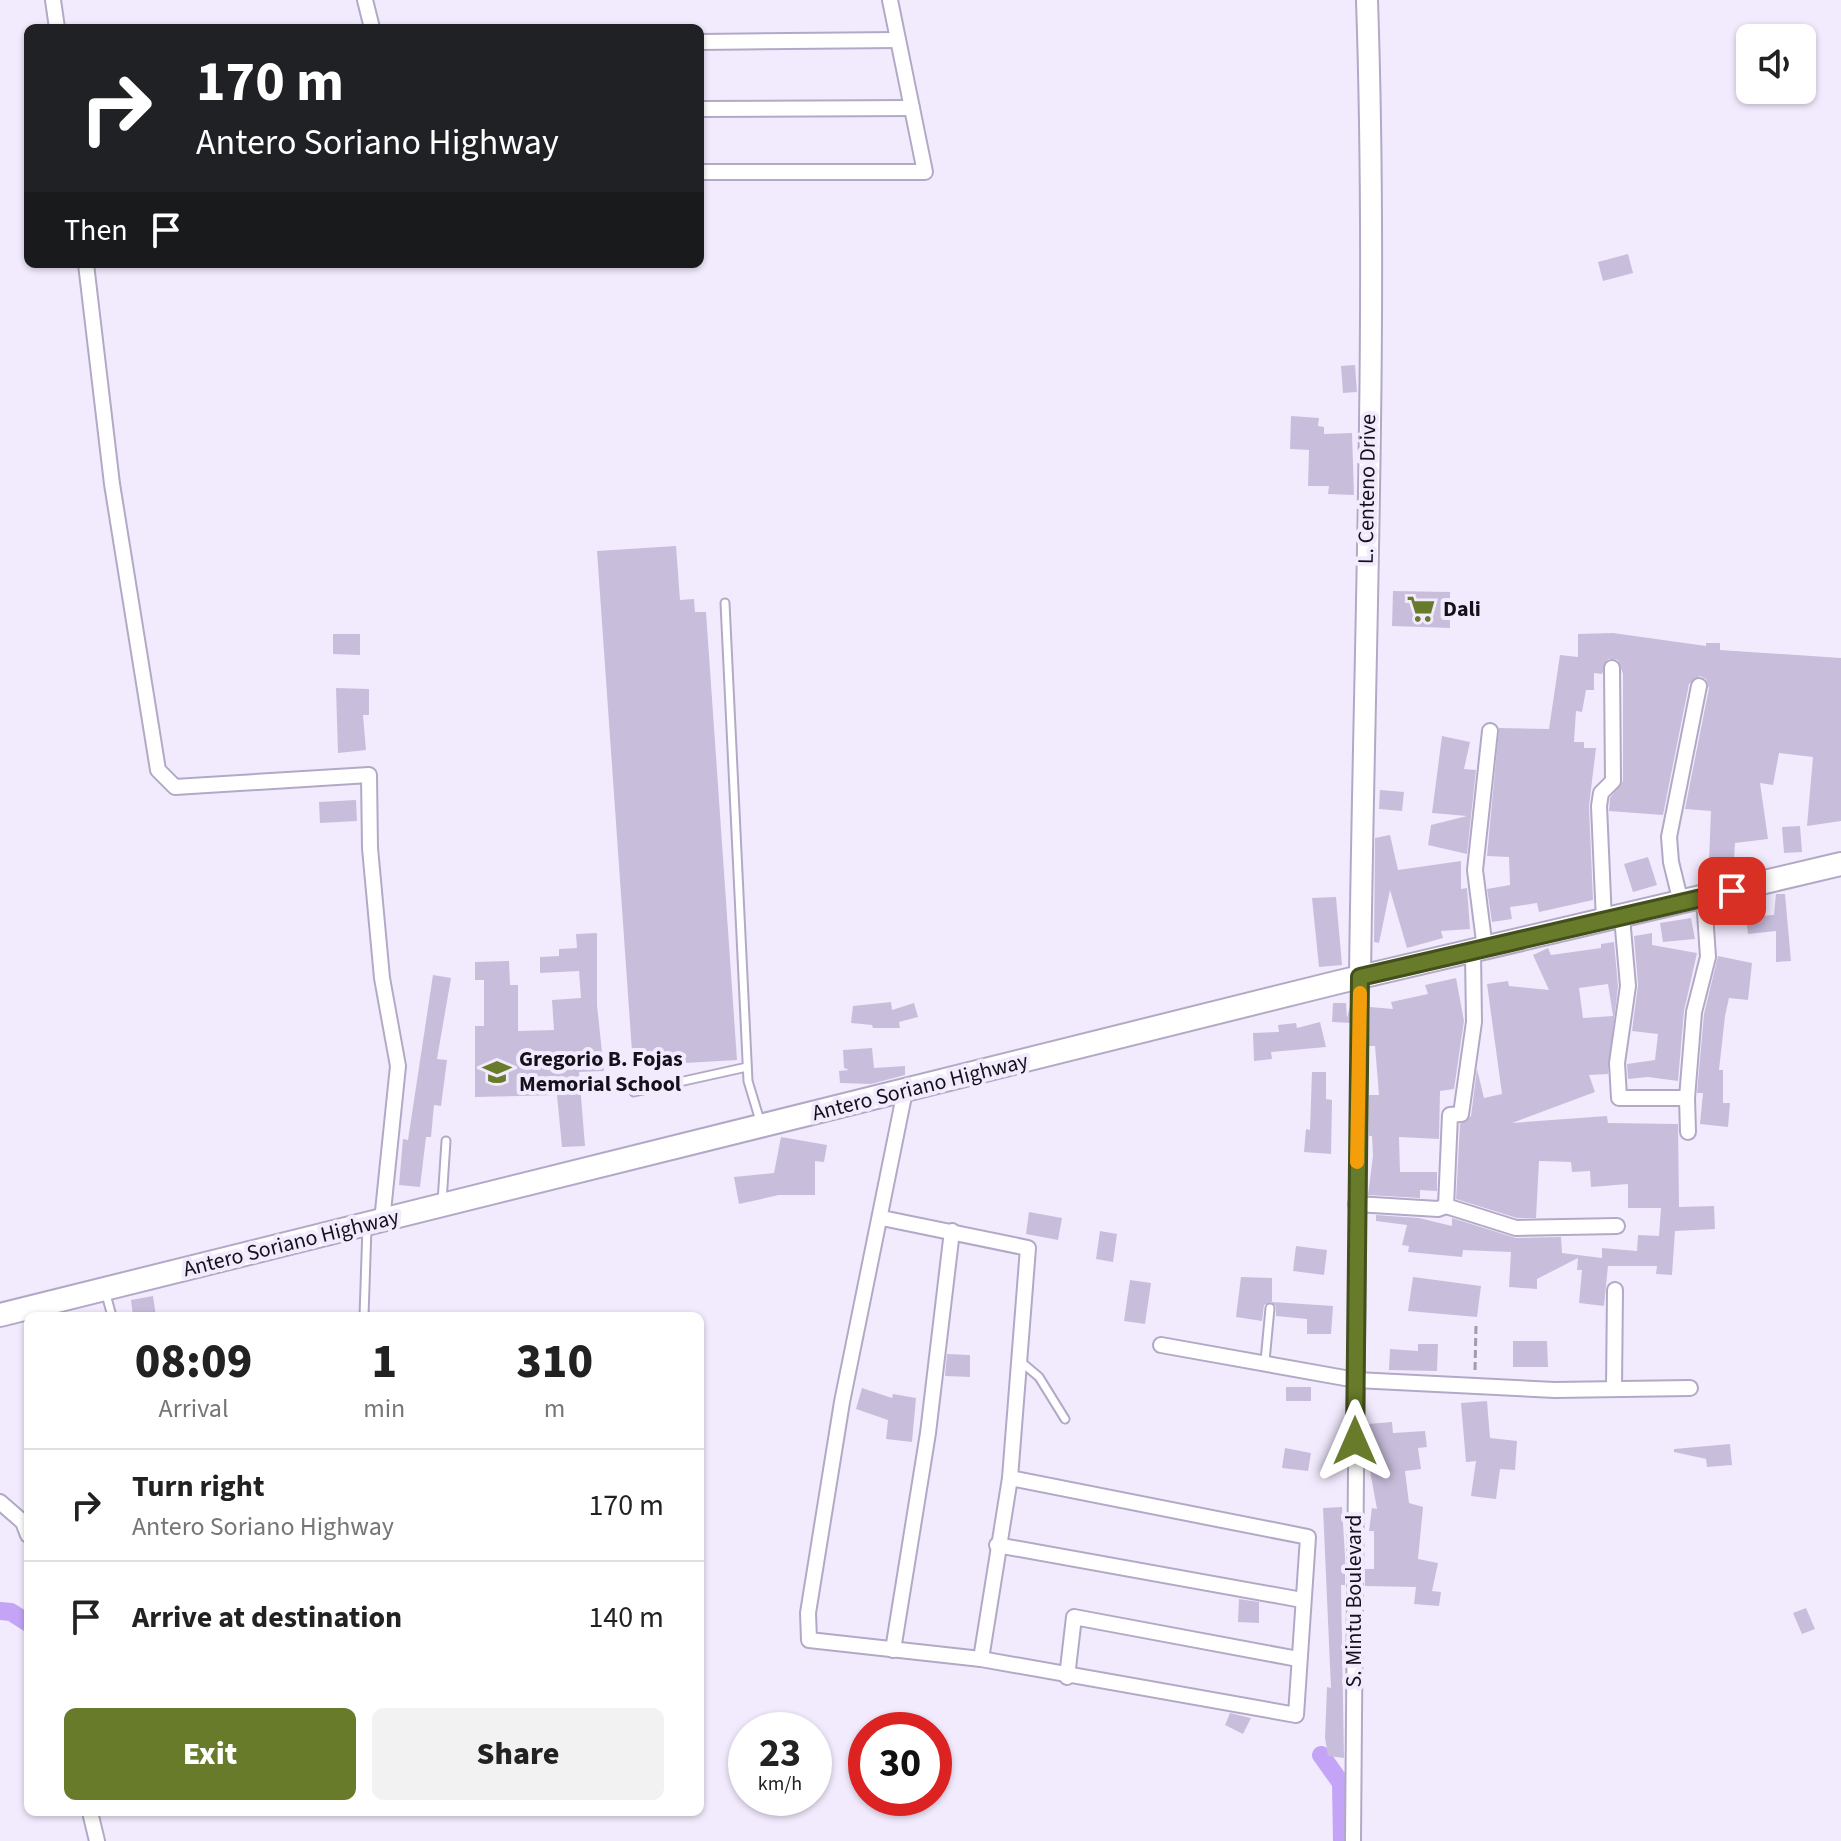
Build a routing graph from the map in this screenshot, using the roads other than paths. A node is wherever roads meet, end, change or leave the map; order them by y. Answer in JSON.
{"nodes":[{"id":1,"x":53,"y":0,"type":"edge"},
{"id":2,"x":365,"y":0,"type":"edge"},
{"id":3,"x":890,"y":0,"type":"edge"},
{"id":4,"x":1367,"y":0,"type":"edge"},
{"id":5,"x":56,"y":24,"type":"edge"},
{"id":6,"x":371,"y":24,"type":"edge"},
{"id":7,"x":898,"y":40,"type":"junction"},
{"id":8,"x":704,"y":42,"type":"edge"},
{"id":9,"x":912,"y":108,"type":"junction"},
{"id":10,"x":704,"y":109,"type":"edge"},
{"id":11,"x":704,"y":172,"type":"edge"},
{"id":12,"x":86,"y":268,"type":"edge"},
{"id":13,"x":725,"y":603,"type":"dead end"},
{"id":14,"x":1612,"y":668,"type":"dead end"},
{"id":15,"x":1699,"y":686,"type":"dead end"},
{"id":16,"x":1490,"y":731,"type":"dead end"},
{"id":17,"x":1841,"y":864,"type":"edge"},
{"id":18,"x":1704,"y":898,"type":"junction"},
{"id":19,"x":1681,"y":903,"type":"junction"},
{"id":20,"x":1613,"y":919,"type":"junction"},
{"id":21,"x":1479,"y":951,"type":"junction"},
{"id":22,"x":1360,"y":977,"type":"junction"},
{"id":23,"x":747,"y":1067,"type":"junction"},
{"id":24,"x":905,"y":1091,"type":"junction"},
{"id":25,"x":634,"y":1092,"type":"dead end"},
{"id":26,"x":1687,"y":1098,"type":"junction"},
{"id":27,"x":762,"y":1126,"type":"junction"},
{"id":28,"x":1688,"y":1132,"type":"dead end"},
{"id":29,"x":446,"y":1141,"type":"dead end"},
{"id":30,"x":1356,"y":1204,"type":"junction"},
{"id":31,"x":442,"y":1205,"type":"junction"},
{"id":32,"x":1446,"y":1206,"type":"junction"},
{"id":33,"x":882,"y":1218,"type":"junction"},
{"id":34,"x":375,"y":1223,"type":"junction"},
{"id":35,"x":1617,"y":1226,"type":"dead end"},
{"id":36,"x":952,"y":1231,"type":"junction"},
{"id":37,"x":104,"y":1289,"type":"junction"},
{"id":38,"x":1615,"y":1290,"type":"dead end"},
{"id":39,"x":1270,"y":1308,"type":"dead end"},
{"id":40,"x":111,"y":1312,"type":"edge"},
{"id":41,"x":364,"y":1312,"type":"edge"},
{"id":42,"x":0,"y":1315,"type":"edge"},
{"id":43,"x":1161,"y":1345,"type":"dead end"},
{"id":44,"x":1019,"y":1359,"type":"junction"},
{"id":45,"x":1265,"y":1361,"type":"junction"},
{"id":46,"x":1356,"y":1380,"type":"junction"},
{"id":47,"x":1690,"y":1388,"type":"dead end"},
{"id":48,"x":1614,"y":1389,"type":"junction"},
{"id":49,"x":1065,"y":1419,"type":"dead end"},
{"id":50,"x":1010,"y":1478,"type":"junction"},
{"id":51,"x":0,"y":1502,"type":"edge"},
{"id":52,"x":24,"y":1525,"type":"edge"},
{"id":53,"x":997,"y":1545,"type":"junction"},
{"id":54,"x":1302,"y":1600,"type":"junction"},
{"id":55,"x":893,"y":1650,"type":"junction"},
{"id":56,"x":981,"y":1659,"type":"junction"},
{"id":57,"x":1298,"y":1659,"type":"junction"},
{"id":58,"x":1067,"y":1677,"type":"junction"},
{"id":59,"x":91,"y":1816,"type":"edge"},
{"id":60,"x":97,"y":1841,"type":"edge"},
{"id":61,"x":1353,"y":1841,"type":"edge"}],
"edges":[{"from":1,"to":5,"type":"street"},
{"from":2,"to":6,"type":"street"},
{"from":3,"to":7,"type":"street"},
{"from":4,"to":22,"type":"street","name":"L. Centeno Drive"},
{"from":7,"to":8,"type":"street"},
{"from":7,"to":9,"type":"street"},
{"from":9,"to":10,"type":"street"},
{"from":9,"to":11,"type":"street"},
{"from":12,"to":34,"type":"street"},
{"from":13,"to":23,"type":"lane"},
{"from":14,"to":20,"type":"street"},
{"from":15,"to":19,"type":"street"},
{"from":16,"to":21,"type":"street"},
{"from":17,"to":18,"type":"main road","name":"Antero Soriano Highway"},
{"from":18,"to":19,"type":"main road","name":"Antero Soriano Highway"},
{"from":18,"to":26,"type":"street"},
{"from":19,"to":20,"type":"main road","name":"Antero Soriano Highway"},
{"from":20,"to":21,"type":"main road","name":"Antero Soriano Highway"},
{"from":20,"to":26,"type":"street"},
{"from":21,"to":22,"type":"main road","name":"Antero Soriano Highway"},
{"from":21,"to":32,"type":"street"},
{"from":22,"to":24,"type":"main road","name":"Antero Soriano Highway"},
{"from":22,"to":30,"type":"street","name":"S. Mintu Boulevard"},
{"from":23,"to":25,"type":"lane"},
{"from":23,"to":27,"type":"lane"},
{"from":24,"to":27,"type":"main road","name":"Antero Soriano Highway"},
{"from":24,"to":33,"type":"street"},
{"from":26,"to":28,"type":"street"},
{"from":27,"to":31,"type":"main road","name":"Antero Soriano Highway"},
{"from":29,"to":31,"type":"lane"},
{"from":30,"to":32,"type":"street"},
{"from":30,"to":46,"type":"street","name":"S. Mintu Boulevard"},
{"from":31,"to":34,"type":"main road","name":"Antero Soriano Highway"},
{"from":32,"to":35,"type":"street"},
{"from":33,"to":36,"type":"street"},
{"from":33,"to":55,"type":"street"},
{"from":34,"to":37,"type":"main road","name":"Antero Soriano Highway"},
{"from":34,"to":41,"type":"lane"},
{"from":36,"to":44,"type":"street"},
{"from":36,"to":55,"type":"street"},
{"from":37,"to":40,"type":"lane"},
{"from":37,"to":42,"type":"main road","name":"Antero Soriano Highway"},
{"from":38,"to":48,"type":"street"},
{"from":39,"to":45,"type":"lane"},
{"from":43,"to":45,"type":"street"},
{"from":44,"to":49,"type":"lane"},
{"from":44,"to":50,"type":"street"},
{"from":45,"to":46,"type":"street"},
{"from":46,"to":48,"type":"street"},
{"from":46,"to":61,"type":"street","name":"S. Mintu Boulevard"},
{"from":47,"to":48,"type":"street"},
{"from":50,"to":53,"type":"street"},
{"from":50,"to":54,"type":"street"},
{"from":51,"to":52,"type":"street"},
{"from":53,"to":54,"type":"street"},
{"from":53,"to":56,"type":"street"},
{"from":54,"to":57,"type":"street"},
{"from":55,"to":56,"type":"street"},
{"from":56,"to":58,"type":"street"},
{"from":57,"to":58,"type":"street"},
{"from":57,"to":58,"type":"street"},
{"from":59,"to":60,"type":"street"}]}
